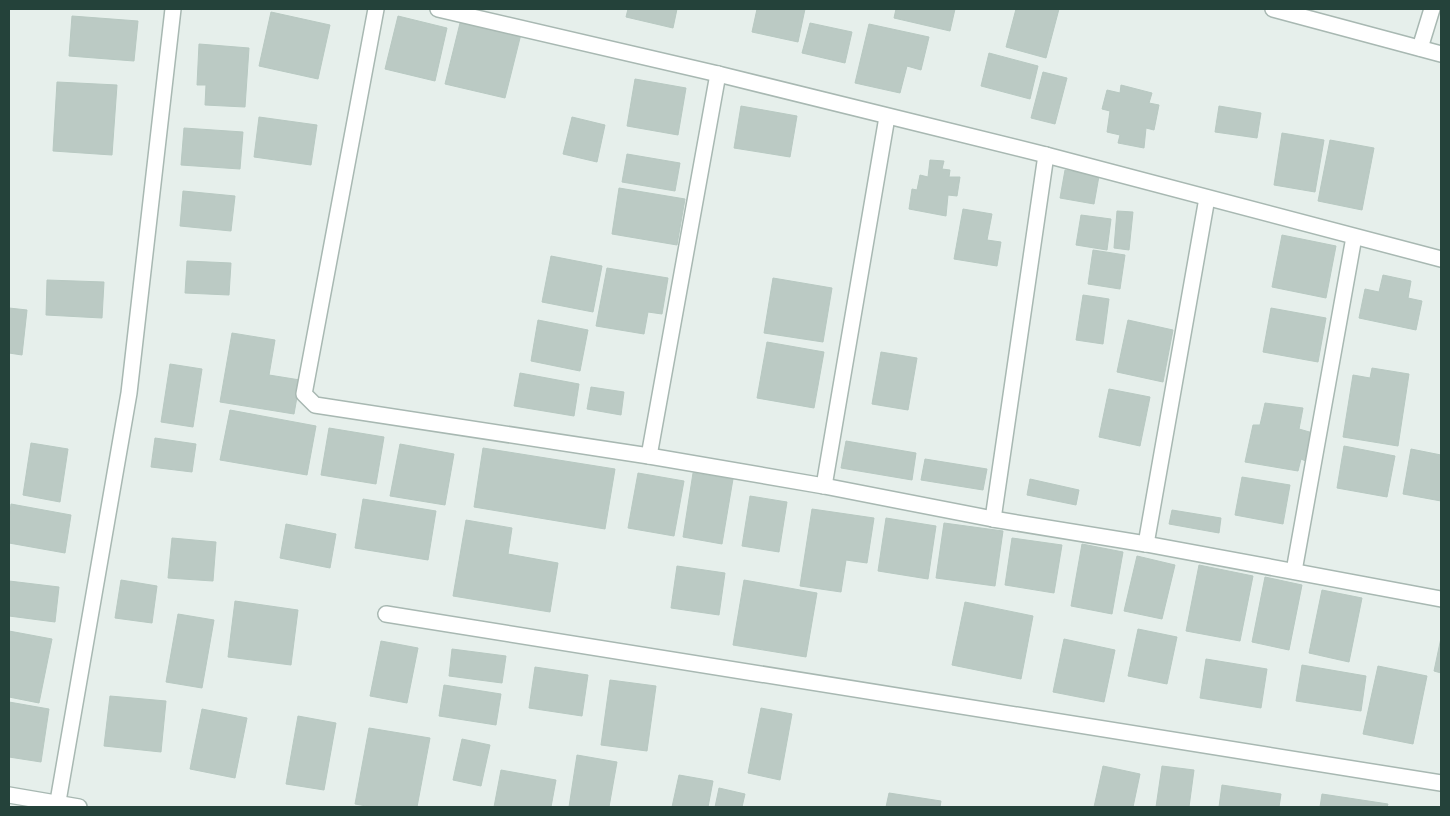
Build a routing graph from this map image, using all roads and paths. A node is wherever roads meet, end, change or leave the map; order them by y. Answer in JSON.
{"nodes":[{"id":1,"x":173,"y":9,"type":"edge"},
{"id":2,"x":376,"y":9,"type":"edge"},
{"id":3,"x":438,"y":9,"type":"edge"},
{"id":4,"x":1273,"y":9,"type":"edge"},
{"id":5,"x":1432,"y":9,"type":"edge"},
{"id":6,"x":1420,"y":48,"type":"junction"},
{"id":7,"x":1441,"y":54,"type":"edge"},
{"id":8,"x":718,"y":74,"type":"junction"},
{"id":9,"x":887,"y":117,"type":"junction"},
{"id":10,"x":1046,"y":155,"type":"junction"},
{"id":11,"x":1207,"y":198,"type":"junction"},
{"id":12,"x":1354,"y":237,"type":"junction"},
{"id":13,"x":1441,"y":259,"type":"edge"},
{"id":14,"x":649,"y":456,"type":"junction"},
{"id":15,"x":824,"y":486,"type":"junction"},
{"id":16,"x":994,"y":518,"type":"junction"},
{"id":17,"x":1146,"y":544,"type":"junction"},
{"id":18,"x":1294,"y":571,"type":"junction"},
{"id":19,"x":1441,"y":599,"type":"edge"},
{"id":20,"x":386,"y":614,"type":"dead end"},
{"id":21,"x":1441,"y":783,"type":"edge"},
{"id":22,"x":9,"y":795,"type":"edge"},
{"id":23,"x":57,"y":806,"type":"edge"},
{"id":24,"x":79,"y":807,"type":"edge"}],
"edges":[{"from":1,"to":23,"type":"street"},
{"from":2,"to":14,"type":"street"},
{"from":3,"to":8,"type":"street"},
{"from":4,"to":6,"type":"street"},
{"from":5,"to":6,"type":"street"},
{"from":6,"to":7,"type":"street"},
{"from":8,"to":9,"type":"street"},
{"from":8,"to":14,"type":"street"},
{"from":9,"to":10,"type":"street"},
{"from":9,"to":15,"type":"street"},
{"from":10,"to":11,"type":"street"},
{"from":10,"to":16,"type":"street"},
{"from":11,"to":12,"type":"street"},
{"from":11,"to":17,"type":"street"},
{"from":12,"to":13,"type":"street"},
{"from":12,"to":18,"type":"street"},
{"from":14,"to":15,"type":"street"},
{"from":15,"to":16,"type":"street"},
{"from":16,"to":17,"type":"street"},
{"from":17,"to":18,"type":"street"},
{"from":18,"to":19,"type":"street"},
{"from":20,"to":21,"type":"street"},
{"from":22,"to":23,"type":"street"},
{"from":23,"to":24,"type":"street"}]}
